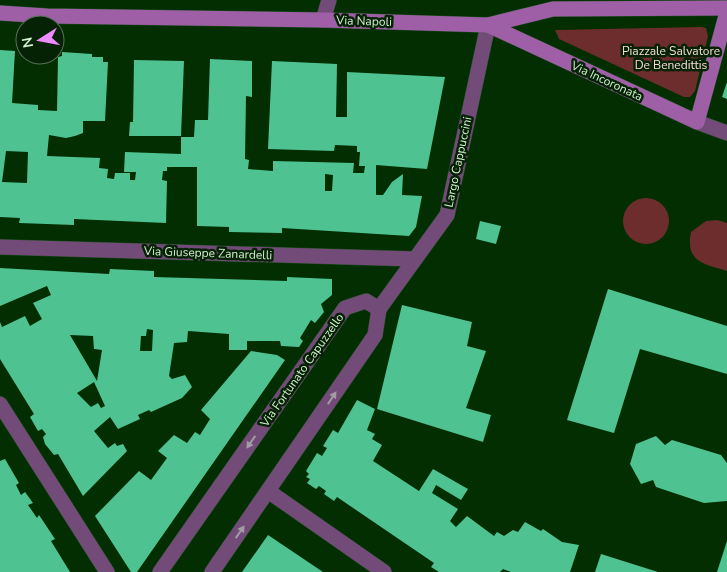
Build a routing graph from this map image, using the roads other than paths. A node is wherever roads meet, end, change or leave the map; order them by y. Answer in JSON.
{"nodes":[{"id":1,"x":329,"y":0,"type":"edge"},
{"id":2,"x":689,"y":5,"type":"edge"},
{"id":3,"x":727,"y":10,"type":"edge"},
{"id":4,"x":0,"y":13,"type":"edge"},
{"id":5,"x":323,"y":20,"type":"junction"},
{"id":6,"x":488,"y":25,"type":"junction"},
{"id":7,"x":697,"y":122,"type":"junction"},
{"id":8,"x":727,"y":133,"type":"edge"},
{"id":9,"x":0,"y":248,"type":"edge"},
{"id":10,"x":415,"y":259,"type":"junction"},
{"id":11,"x":379,"y":309,"type":"junction"},
{"id":12,"x":0,"y":404,"type":"edge"},
{"id":13,"x":268,"y":491,"type":"junction"},
{"id":14,"x":107,"y":572,"type":"edge"},
{"id":15,"x":160,"y":572,"type":"edge"},
{"id":16,"x":212,"y":572,"type":"edge"},
{"id":17,"x":384,"y":572,"type":"edge"}],
"edges":[{"from":1,"to":5,"type":"street"},
{"from":2,"to":3,"type":"main road","name":"Via Napoli"},
{"from":2,"to":6,"type":"main road","name":"Via Napoli"},
{"from":3,"to":7,"type":"main road"},
{"from":4,"to":5,"type":"main road","name":"Via Napoli"},
{"from":5,"to":6,"type":"main road","name":"Via Napoli"},
{"from":6,"to":7,"type":"main road","name":"Via Incoronata"},
{"from":6,"to":10,"type":"street","name":"Largo Cappuccini"},
{"from":7,"to":8,"type":"street","name":"Via Incoronata"},
{"from":9,"to":10,"type":"street","name":"Via Giuseppe Zanardelli"},
{"from":10,"to":11,"type":"street","name":"Largo Cappuccini"},
{"from":13,"to":11,"type":"street","one_way":true},
{"from":11,"to":15,"type":"street","name":"Via Fortunato Capuzzello","one_way":true},
{"from":12,"to":14,"type":"street"},
{"from":16,"to":13,"type":"street","one_way":true},
{"from":13,"to":17,"type":"street"}]}
